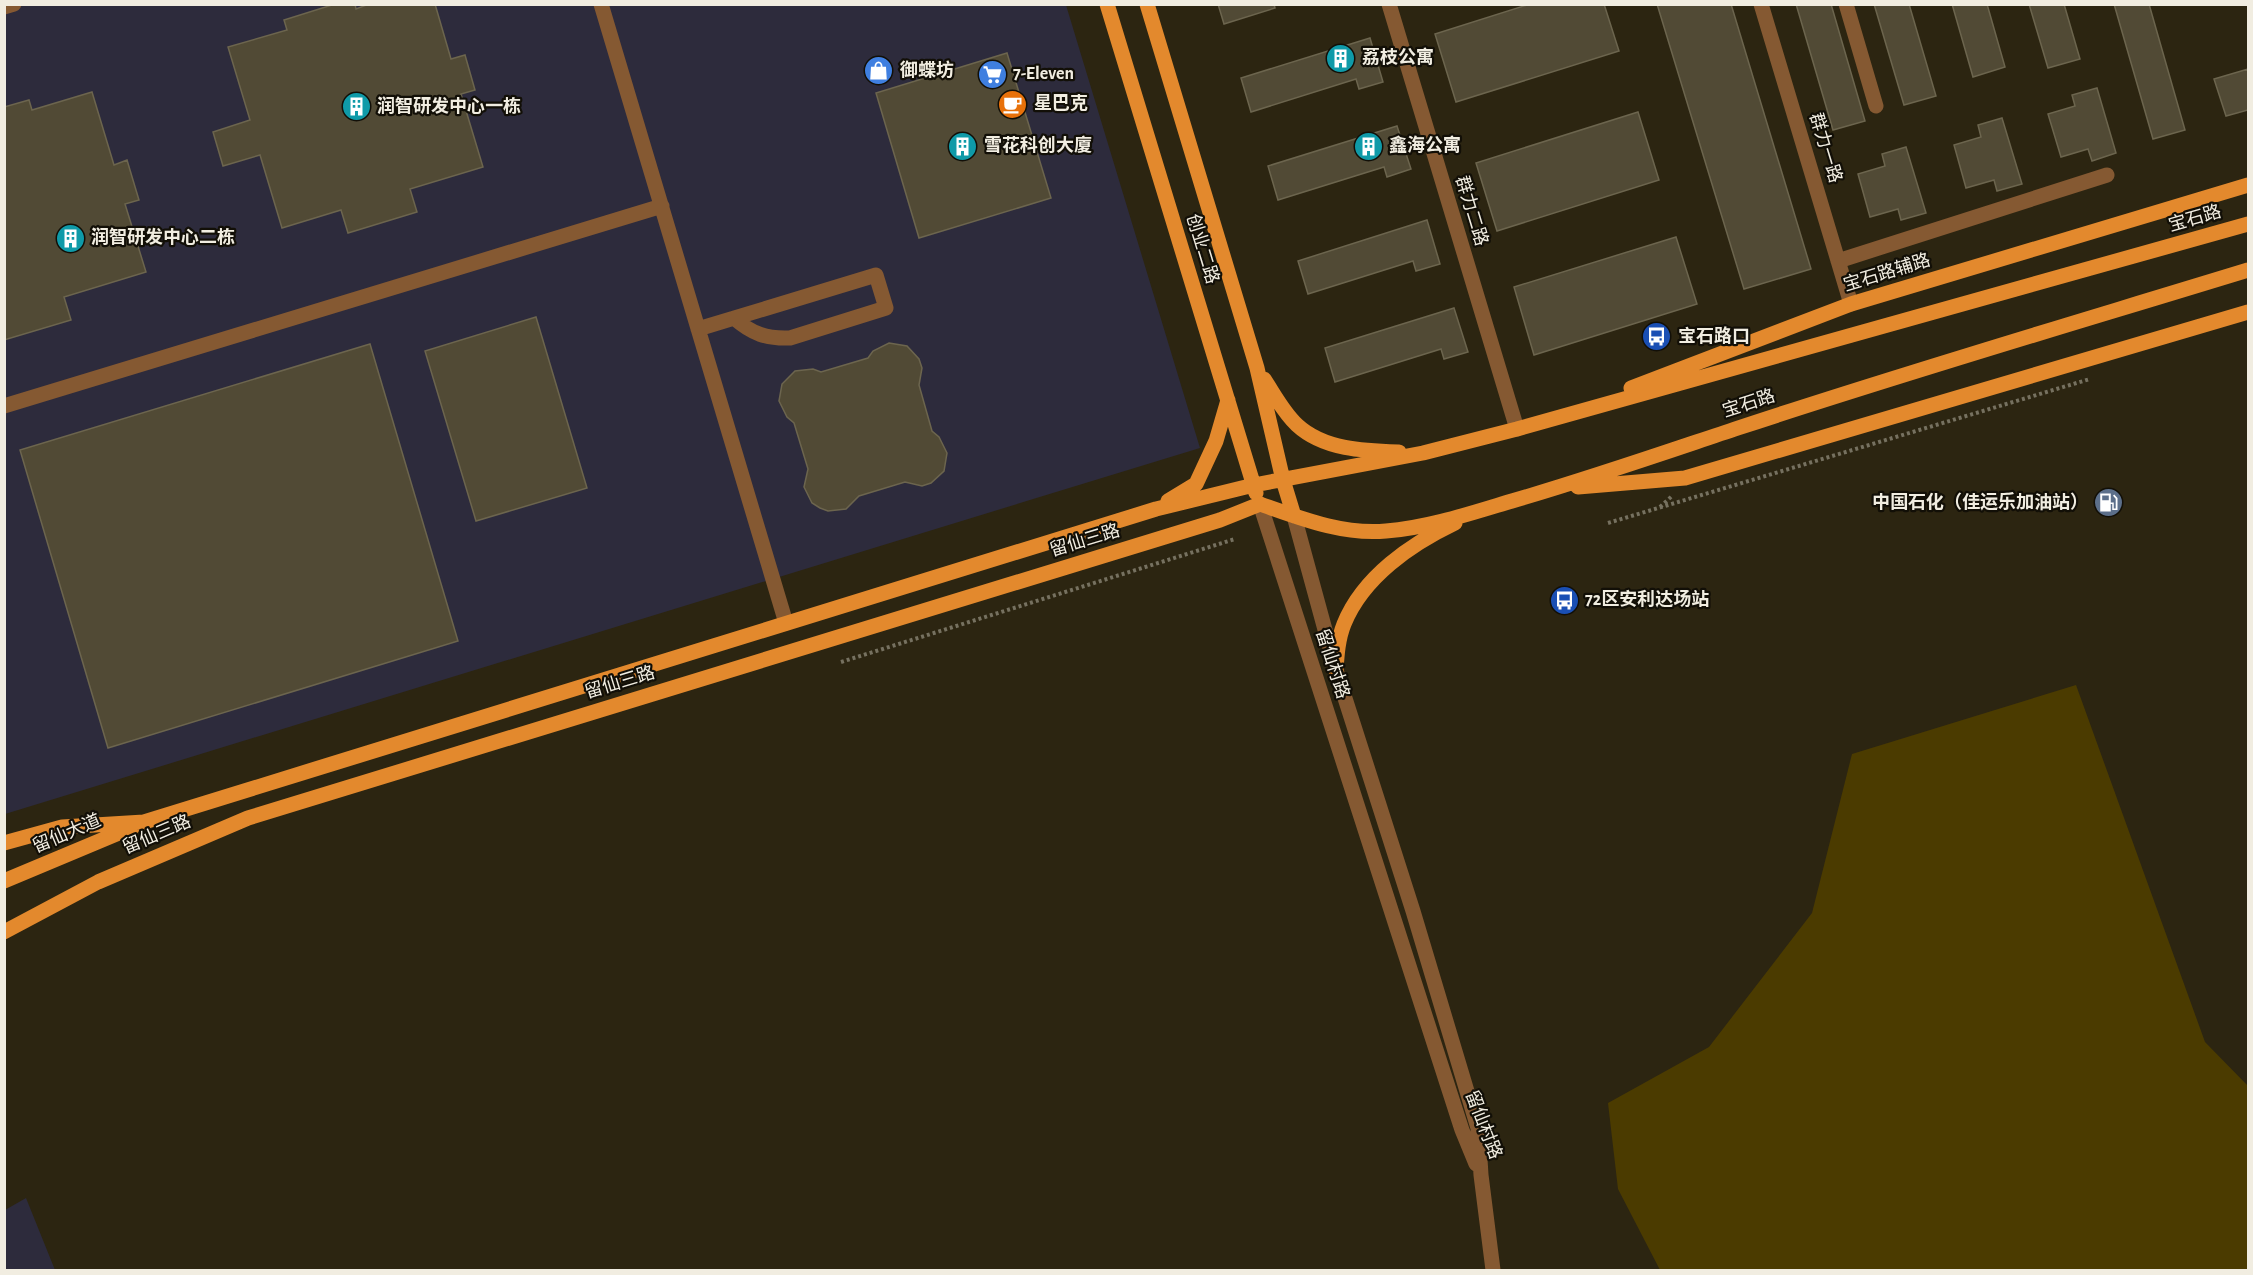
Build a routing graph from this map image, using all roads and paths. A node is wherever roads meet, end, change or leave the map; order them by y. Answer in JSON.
{"nodes":[{"id":1,"x":14,"y":4,"type":"edge"},
{"id":2,"x":601,"y":4,"type":"edge"},
{"id":3,"x":1107,"y":4,"type":"edge"},
{"id":4,"x":1147,"y":4,"type":"edge"},
{"id":5,"x":1389,"y":4,"type":"edge"},
{"id":6,"x":1761,"y":4,"type":"edge"},
{"id":7,"x":1846,"y":4,"type":"edge"},
{"id":8,"x":4,"y":8,"type":"edge"},
{"id":9,"x":1876,"y":106,"type":"dead end"},
{"id":10,"x":2107,"y":175,"type":"dead end"},
{"id":11,"x":2248,"y":185,"type":"edge"},
{"id":12,"x":662,"y":206,"type":"junction"},
{"id":13,"x":2248,"y":224,"type":"edge"},
{"id":14,"x":1838,"y":261,"type":"junction"},
{"id":15,"x":2248,"y":270,"type":"edge"},
{"id":16,"x":1851,"y":304,"type":"junction"},
{"id":17,"x":2248,"y":312,"type":"edge"},
{"id":18,"x":734,"y":318,"type":"junction"},
{"id":19,"x":698,"y":330,"type":"junction"},
{"id":20,"x":1257,"y":368,"type":"junction"},
{"id":21,"x":2094,"y":377,"type":"dead end"},
{"id":22,"x":1228,"y":400,"type":"junction"},
{"id":23,"x":4,"y":406,"type":"edge"},
{"id":24,"x":1546,"y":421,"type":"junction"},
{"id":25,"x":1517,"y":429,"type":"junction"},
{"id":26,"x":1423,"y":453,"type":"junction"},
{"id":27,"x":1283,"y":480,"type":"junction"},
{"id":28,"x":1254,"y":485,"type":"junction"},
{"id":29,"x":1551,"y":490,"type":"junction"},
{"id":30,"x":1260,"y":504,"type":"junction"},
{"id":31,"x":1156,"y":508,"type":"junction"},
{"id":32,"x":1483,"y":510,"type":"junction"},
{"id":33,"x":1294,"y":516,"type":"junction"},
{"id":34,"x":1608,"y":523,"type":"dead end"},
{"id":35,"x":1235,"y":539,"type":"dead end"},
{"id":36,"x":786,"y":623,"type":"junction"},
{"id":37,"x":841,"y":662,"type":"dead end"},
{"id":38,"x":1336,"y":670,"type":"junction"},
{"id":39,"x":144,"y":822,"type":"junction"},
{"id":40,"x":4,"y":843,"type":"edge"},
{"id":41,"x":4,"y":881,"type":"edge"},
{"id":42,"x":4,"y":932,"type":"edge"},
{"id":43,"x":1481,"y":1175,"type":"junction"},
{"id":44,"x":1493,"y":1270,"type":"edge"}],
"edges":[{"from":1,"to":8,"type":"street"},
{"from":2,"to":12,"type":"street"},
{"from":3,"to":22,"type":"main road","name":"创业二路"},
{"from":4,"to":20,"type":"main road","name":"创业二路"},
{"from":5,"to":25,"type":"street","name":"群力二路"},
{"from":6,"to":14,"type":"street","name":"群力一路"},
{"from":7,"to":9,"type":"street"},
{"from":10,"to":14,"type":"street"},
{"from":11,"to":16,"type":"main road","name":"宝石路辅路"},
{"from":12,"to":19,"type":"street"},
{"from":12,"to":23,"type":"street"},
{"from":13,"to":24,"type":"main road","name":"宝石路"},
{"from":14,"to":16,"type":"street","name":"群力一路"},
{"from":15,"to":29,"type":"main road","name":"宝石路"},
{"from":16,"to":24,"type":"main road","name":"宝石路辅路"},
{"from":17,"to":29,"type":"main road"},
{"from":18,"to":18,"type":"street"},
{"from":18,"to":19,"type":"street"},
{"from":19,"to":36,"type":"street"},
{"from":20,"to":26,"type":"main road","name":"创业二路"},
{"from":20,"to":27,"type":"main road","name":"创业二路"},
{"from":21,"to":34,"type":"path"},
{"from":22,"to":28,"type":"main road","name":"创业二路"},
{"from":22,"to":31,"type":"main road"},
{"from":24,"to":25,"type":"main road","name":"宝石路"},
{"from":25,"to":26,"type":"main road","name":"宝石路"},
{"from":26,"to":27,"type":"main road","name":"留仙三路"},
{"from":27,"to":28,"type":"main road","name":"留仙三路"},
{"from":27,"to":33,"type":"main road","name":"创业二路"},
{"from":28,"to":30,"type":"main road","name":"创业二路"},
{"from":28,"to":31,"type":"main road","name":"留仙三路"},
{"from":29,"to":32,"type":"main road","name":"宝石路"},
{"from":30,"to":33,"type":"main road","name":"宝石路"},
{"from":30,"to":42,"type":"main road","name":"留仙三路"},
{"from":30,"to":43,"type":"street","name":"留仙村路"},
{"from":31,"to":36,"type":"main road","name":"留仙三路"},
{"from":32,"to":33,"type":"main road","name":"宝石路"},
{"from":32,"to":38,"type":"main road"},
{"from":33,"to":38,"type":"street","name":"留仙村路"},
{"from":35,"to":37,"type":"path"},
{"from":36,"to":39,"type":"main road","name":"留仙三路"},
{"from":38,"to":43,"type":"street","name":"留仙村路"},
{"from":39,"to":40,"type":"main road","name":"留仙三路"},
{"from":39,"to":41,"type":"main road","name":"留仙大道"},
{"from":43,"to":44,"type":"street"}]}
